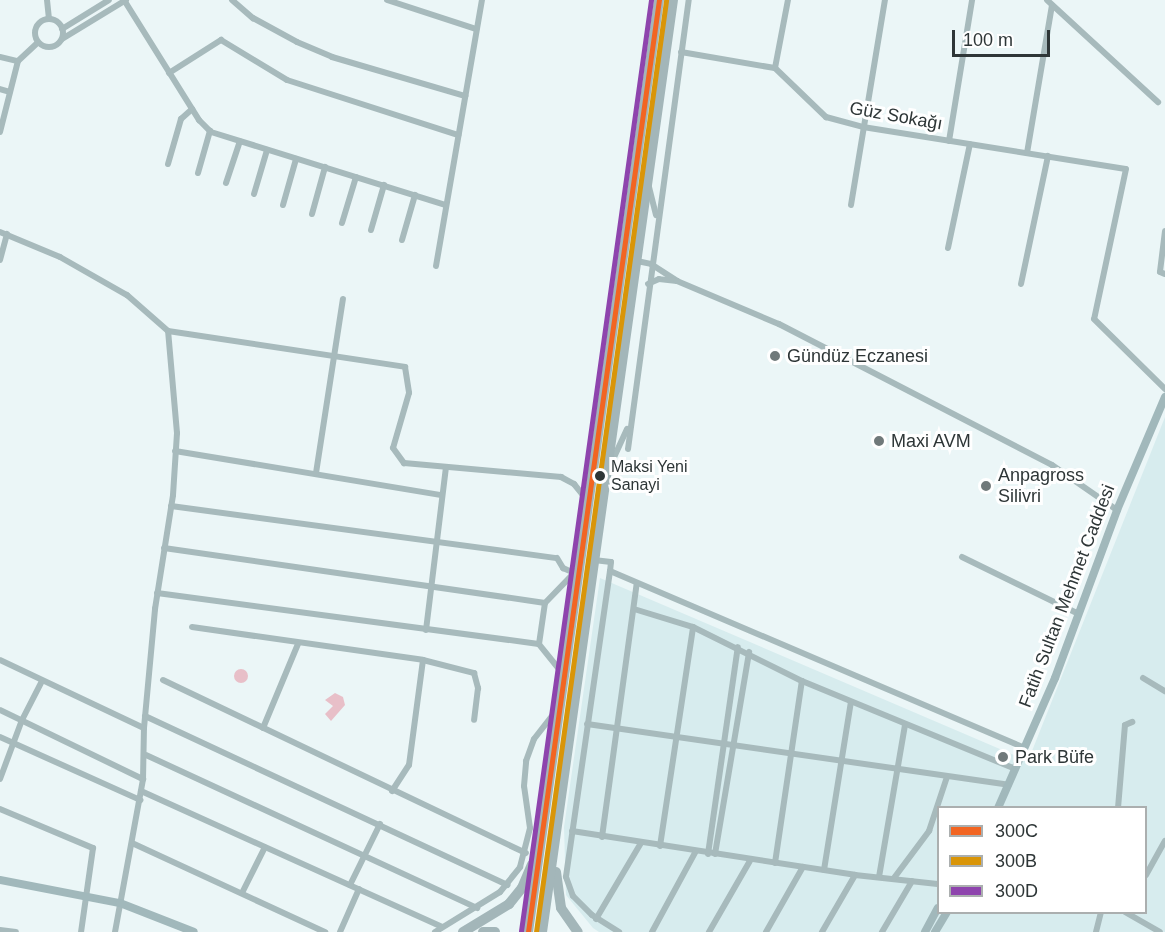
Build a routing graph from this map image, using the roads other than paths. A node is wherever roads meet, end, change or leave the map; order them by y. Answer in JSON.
{"nodes":[{"id":1,"x":47,"y":0,"type":"edge"},
{"id":2,"x":109,"y":0,"type":"edge"},
{"id":3,"x":125,"y":0,"type":"edge"},
{"id":4,"x":232,"y":0,"type":"edge"},
{"id":5,"x":387,"y":0,"type":"edge"},
{"id":6,"x":482,"y":0,"type":"edge"},
{"id":7,"x":659,"y":0,"type":"edge"},
{"id":8,"x":673,"y":0,"type":"edge"},
{"id":9,"x":689,"y":0,"type":"edge"},
{"id":10,"x":788,"y":0,"type":"edge"},
{"id":11,"x":885,"y":0,"type":"edge"},
{"id":12,"x":972,"y":0,"type":"edge"},
{"id":13,"x":1049,"y":2,"type":"edge"},
{"id":14,"x":49,"y":19,"type":"junction"},
{"id":15,"x":62,"y":28,"type":"junction"},
{"id":16,"x":476,"y":29,"type":"junction"},
{"id":17,"x":61,"y":40,"type":"junction"},
{"id":18,"x":38,"y":43,"type":"junction"},
{"id":19,"x":681,"y":52,"type":"junction"},
{"id":20,"x":0,"y":57,"type":"edge"},
{"id":21,"x":18,"y":61,"type":"junction"},
{"id":22,"x":775,"y":68,"type":"junction"},
{"id":23,"x":170,"y":73,"type":"junction"},
{"id":24,"x":0,"y":89,"type":"edge"},
{"id":25,"x":10,"y":92,"type":"junction"},
{"id":26,"x":465,"y":96,"type":"junction"},
{"id":27,"x":1158,"y":102,"type":"dead end"},
{"id":28,"x":192,"y":109,"type":"junction"},
{"id":29,"x":1,"y":122,"type":"edge"},
{"id":30,"x":863,"y":127,"type":"junction"},
{"id":31,"x":210,"y":131,"type":"junction"},
{"id":32,"x":0,"y":132,"type":"edge"},
{"id":33,"x":458,"y":135,"type":"junction"},
{"id":34,"x":240,"y":141,"type":"junction"},
{"id":35,"x":949,"y":141,"type":"junction"},
{"id":36,"x":970,"y":144,"type":"junction"},
{"id":37,"x":267,"y":150,"type":"junction"},
{"id":38,"x":1027,"y":153,"type":"junction"},
{"id":39,"x":1048,"y":156,"type":"junction"},
{"id":40,"x":296,"y":159,"type":"junction"},
{"id":41,"x":168,"y":164,"type":"dead end"},
{"id":42,"x":325,"y":167,"type":"junction"},
{"id":43,"x":198,"y":173,"type":"dead end"},
{"id":44,"x":356,"y":177,"type":"junction"},
{"id":45,"x":648,"y":182,"type":"junction"},
{"id":46,"x":226,"y":183,"type":"dead end"},
{"id":47,"x":384,"y":185,"type":"junction"},
{"id":48,"x":254,"y":194,"type":"dead end"},
{"id":49,"x":415,"y":195,"type":"junction"},
{"id":50,"x":446,"y":205,"type":"junction"},
{"id":51,"x":851,"y":205,"type":"dead end"},
{"id":52,"x":283,"y":206,"type":"dead end"},
{"id":53,"x":312,"y":214,"type":"dead end"},
{"id":54,"x":657,"y":218,"type":"junction"},
{"id":55,"x":342,"y":223,"type":"dead end"},
{"id":56,"x":371,"y":230,"type":"dead end"},
{"id":57,"x":1165,"y":231,"type":"edge"},
{"id":58,"x":3,"y":233,"type":"edge"},
{"id":59,"x":402,"y":240,"type":"dead end"},
{"id":60,"x":948,"y":248,"type":"dead end"},
{"id":61,"x":0,"y":260,"type":"edge"},
{"id":62,"x":637,"y":261,"type":"junction"},
{"id":63,"x":651,"y":264,"type":"junction"},
{"id":64,"x":436,"y":266,"type":"dead end"},
{"id":65,"x":1165,"y":274,"type":"edge"},
{"id":66,"x":677,"y":281,"type":"junction"},
{"id":67,"x":648,"y":284,"type":"junction"},
{"id":68,"x":1021,"y":284,"type":"dead end"},
{"id":69,"x":343,"y":299,"type":"dead end"},
{"id":70,"x":168,"y":331,"type":"junction"},
{"id":71,"x":335,"y":356,"type":"junction"},
{"id":72,"x":1165,"y":389,"type":"edge"},
{"id":73,"x":1165,"y":397,"type":"edge"},
{"id":74,"x":633,"y":403,"type":"junction"},
{"id":75,"x":628,"y":449,"type":"dead end"},
{"id":76,"x":176,"y":451,"type":"junction"},
{"id":77,"x":446,"y":466,"type":"junction"},
{"id":78,"x":606,"y":471,"type":"junction"},
{"id":79,"x":316,"y":473,"type":"junction"},
{"id":80,"x":441,"y":495,"type":"junction"},
{"id":81,"x":588,"y":502,"type":"junction"},
{"id":82,"x":171,"y":506,"type":"junction"},
{"id":83,"x":1117,"y":510,"type":"junction"},
{"id":84,"x":436,"y":543,"type":"junction"},
{"id":85,"x":164,"y":548,"type":"junction"},
{"id":86,"x":962,"y":557,"type":"dead end"},
{"id":87,"x":594,"y":560,"type":"junction"},
{"id":88,"x":577,"y":570,"type":"junction"},
{"id":89,"x":610,"y":571,"type":"junction"},
{"id":90,"x":637,"y":583,"type":"junction"},
{"id":91,"x":431,"y":586,"type":"junction"},
{"id":92,"x":157,"y":593,"type":"junction"},
{"id":93,"x":545,"y":603,"type":"junction"},
{"id":94,"x":634,"y":609,"type":"junction"},
{"id":95,"x":1079,"y":614,"type":"junction"},
{"id":96,"x":192,"y":627,"type":"dead end"},
{"id":97,"x":693,"y":627,"type":"junction"},
{"id":98,"x":426,"y":630,"type":"junction"},
{"id":99,"x":298,"y":644,"type":"junction"},
{"id":100,"x":539,"y":644,"type":"junction"},
{"id":101,"x":738,"y":647,"type":"junction"},
{"id":102,"x":749,"y":652,"type":"junction"},
{"id":103,"x":0,"y":660,"type":"edge"},
{"id":104,"x":423,"y":660,"type":"junction"},
{"id":105,"x":564,"y":675,"type":"junction"},
{"id":106,"x":1143,"y":678,"type":"dead end"},
{"id":107,"x":163,"y":680,"type":"dead end"},
{"id":108,"x":42,"y":681,"type":"junction"},
{"id":109,"x":802,"y":681,"type":"junction"},
{"id":110,"x":1165,"y":691,"type":"edge"},
{"id":111,"x":851,"y":702,"type":"junction"},
{"id":112,"x":560,"y":707,"type":"junction"},
{"id":113,"x":0,"y":710,"type":"edge"},
{"id":114,"x":145,"y":716,"type":"junction"},
{"id":115,"x":22,"y":720,"type":"junction"},
{"id":116,"x":474,"y":720,"type":"dead end"},
{"id":117,"x":1132,"y":722,"type":"dead end"},
{"id":118,"x":587,"y":724,"type":"junction"},
{"id":119,"x":905,"y":725,"type":"junction"},
{"id":120,"x":144,"y":728,"type":"junction"},
{"id":121,"x":263,"y":728,"type":"junction"},
{"id":122,"x":617,"y":728,"type":"junction"},
{"id":123,"x":0,"y":737,"type":"edge"},
{"id":124,"x":674,"y":737,"type":"junction"},
{"id":125,"x":15,"y":744,"type":"junction"},
{"id":126,"x":722,"y":745,"type":"junction"},
{"id":127,"x":732,"y":747,"type":"junction"},
{"id":128,"x":1025,"y":748,"type":"junction"},
{"id":129,"x":146,"y":754,"type":"junction"},
{"id":130,"x":791,"y":755,"type":"junction"},
{"id":131,"x":840,"y":762,"type":"junction"},
{"id":132,"x":1016,"y":769,"type":"junction"},
{"id":133,"x":898,"y":770,"type":"junction"},
{"id":134,"x":947,"y":777,"type":"junction"},
{"id":135,"x":0,"y":779,"type":"edge"},
{"id":136,"x":143,"y":779,"type":"junction"},
{"id":137,"x":1009,"y":785,"type":"junction"},
{"id":138,"x":141,"y":791,"type":"junction"},
{"id":139,"x":392,"y":791,"type":"junction"},
{"id":140,"x":140,"y":800,"type":"junction"},
{"id":141,"x":937,"y":806,"type":"edge"},
{"id":142,"x":998,"y":806,"type":"edge"},
{"id":143,"x":1118,"y":806,"type":"edge"},
{"id":144,"x":937,"y":807,"type":"edge"},
{"id":145,"x":0,"y":809,"type":"edge"},
{"id":146,"x":544,"y":818,"type":"junction"},
{"id":147,"x":380,"y":824,"type":"junction"},
{"id":148,"x":557,"y":831,"type":"junction"},
{"id":149,"x":572,"y":831,"type":"junction"},
{"id":150,"x":602,"y":837,"type":"junction"},
{"id":151,"x":1165,"y":841,"type":"edge"},
{"id":152,"x":132,"y":843,"type":"junction"},
{"id":153,"x":640,"y":843,"type":"junction"},
{"id":154,"x":660,"y":846,"type":"junction"},
{"id":155,"x":265,"y":847,"type":"junction"},
{"id":156,"x":696,"y":851,"type":"junction"},
{"id":157,"x":526,"y":853,"type":"junction"},
{"id":158,"x":712,"y":854,"type":"junction"},
{"id":159,"x":364,"y":855,"type":"junction"},
{"id":160,"x":751,"y":859,"type":"junction"},
{"id":161,"x":775,"y":863,"type":"junction"},
{"id":162,"x":803,"y":867,"type":"junction"},
{"id":163,"x":824,"y":870,"type":"junction"},
{"id":164,"x":1147,"y":873,"type":"edge"},
{"id":165,"x":855,"y":875,"type":"junction"},
{"id":166,"x":879,"y":877,"type":"junction"},
{"id":167,"x":894,"y":878,"type":"junction"},
{"id":168,"x":0,"y":880,"type":"edge"},
{"id":169,"x":912,"y":881,"type":"junction"},
{"id":170,"x":937,"y":884,"type":"edge"},
{"id":171,"x":350,"y":885,"type":"junction"},
{"id":172,"x":507,"y":885,"type":"junction"},
{"id":173,"x":359,"y":889,"type":"junction"},
{"id":174,"x":242,"y":893,"type":"junction"},
{"id":175,"x":88,"y":895,"type":"junction"},
{"id":176,"x":120,"y":903,"type":"junction"},
{"id":177,"x":477,"y":908,"type":"junction"},
{"id":178,"x":937,"y":911,"type":"edge"},
{"id":179,"x":946,"y":914,"type":"edge"},
{"id":180,"x":1100,"y":914,"type":"edge"},
{"id":181,"x":1128,"y":914,"type":"edge"},
{"id":182,"x":596,"y":919,"type":"junction"},
{"id":183,"x":442,"y":927,"type":"junction"},
{"id":184,"x":0,"y":930,"type":"edge"},
{"id":185,"x":16,"y":932,"type":"edge"},
{"id":186,"x":81,"y":932,"type":"edge"},
{"id":187,"x":115,"y":932,"type":"edge"},
{"id":188,"x":194,"y":932,"type":"edge"},
{"id":189,"x":326,"y":932,"type":"edge"},
{"id":190,"x":340,"y":932,"type":"edge"},
{"id":191,"x":435,"y":932,"type":"edge"},
{"id":192,"x":463,"y":932,"type":"edge"},
{"id":193,"x":483,"y":932,"type":"edge"},
{"id":194,"x":495,"y":932,"type":"edge"},
{"id":195,"x":528,"y":932,"type":"edge"},
{"id":196,"x":542,"y":932,"type":"edge"},
{"id":197,"x":578,"y":932,"type":"edge"},
{"id":198,"x":619,"y":932,"type":"edge"},
{"id":199,"x":652,"y":932,"type":"edge"},
{"id":200,"x":708,"y":932,"type":"edge"},
{"id":201,"x":766,"y":932,"type":"edge"},
{"id":202,"x":822,"y":932,"type":"edge"},
{"id":203,"x":882,"y":932,"type":"edge"},
{"id":204,"x":925,"y":932,"type":"edge"},
{"id":205,"x":935,"y":932,"type":"edge"},
{"id":206,"x":1096,"y":932,"type":"edge"},
{"id":207,"x":1160,"y":932,"type":"edge"}],
"edges":[{"from":1,"to":14,"type":"street"},
{"from":2,"to":15,"type":"street"},
{"from":3,"to":17,"type":"street"},
{"from":3,"to":23,"type":"street"},
{"from":4,"to":26,"type":"street"},
{"from":5,"to":16,"type":"street"},
{"from":6,"to":16,"type":"street"},
{"from":7,"to":81,"type":"highway"},
{"from":8,"to":45,"type":"highway"},
{"from":9,"to":19,"type":"street"},
{"from":10,"to":22,"type":"street"},
{"from":11,"to":30,"type":"street"},
{"from":12,"to":35,"type":"street"},
{"from":13,"to":27,"type":"street"},
{"from":13,"to":38,"type":"street"},
{"from":14,"to":15,"type":"street"},
{"from":14,"to":18,"type":"street"},
{"from":15,"to":17,"type":"street"},
{"from":16,"to":26,"type":"street"},
{"from":17,"to":18,"type":"street"},
{"from":18,"to":21,"type":"street"},
{"from":19,"to":22,"type":"street"},
{"from":19,"to":54,"type":"street"},
{"from":20,"to":21,"type":"street"},
{"from":21,"to":25,"type":"street"},
{"from":22,"to":30,"type":"street","name":"Güz Sokağı"},
{"from":23,"to":28,"type":"street"},
{"from":23,"to":33,"type":"street"},
{"from":24,"to":25,"type":"street"},
{"from":25,"to":29,"type":"street"},
{"from":26,"to":33,"type":"street"},
{"from":28,"to":31,"type":"street"},
{"from":28,"to":41,"type":"street"},
{"from":29,"to":32,"type":"street"},
{"from":30,"to":35,"type":"street","name":"Güz Sokağı"},
{"from":30,"to":51,"type":"street"},
{"from":31,"to":34,"type":"street"},
{"from":31,"to":43,"type":"street"},
{"from":33,"to":50,"type":"street"},
{"from":34,"to":37,"type":"street"},
{"from":34,"to":46,"type":"street"},
{"from":35,"to":36,"type":"street","name":"Güz Sokağı"},
{"from":36,"to":38,"type":"street","name":"Güz Sokağı"},
{"from":36,"to":60,"type":"street"},
{"from":37,"to":40,"type":"street"},
{"from":37,"to":48,"type":"street"},
{"from":38,"to":39,"type":"street","name":"Güz Sokağı"},
{"from":39,"to":68,"type":"street"},
{"from":39,"to":72,"type":"street","name":"Güz Sokağı"},
{"from":40,"to":42,"type":"street"},
{"from":40,"to":52,"type":"street"},
{"from":42,"to":44,"type":"street"},
{"from":42,"to":53,"type":"street"},
{"from":44,"to":47,"type":"street"},
{"from":44,"to":55,"type":"street"},
{"from":45,"to":54,"type":"street"},
{"from":45,"to":62,"type":"highway"},
{"from":47,"to":49,"type":"street"},
{"from":47,"to":56,"type":"street"},
{"from":49,"to":50,"type":"street"},
{"from":49,"to":59,"type":"street"},
{"from":50,"to":64,"type":"street"},
{"from":54,"to":63,"type":"street"},
{"from":57,"to":65,"type":"street"},
{"from":58,"to":61,"type":"street"},
{"from":58,"to":70,"type":"street"},
{"from":62,"to":63,"type":"street"},
{"from":62,"to":78,"type":"highway"},
{"from":63,"to":66,"type":"street"},
{"from":63,"to":67,"type":"street"},
{"from":66,"to":67,"type":"street"},
{"from":66,"to":83,"type":"street"},
{"from":67,"to":74,"type":"street"},
{"from":69,"to":71,"type":"street"},
{"from":70,"to":71,"type":"street"},
{"from":70,"to":76,"type":"street"},
{"from":71,"to":77,"type":"street"},
{"from":71,"to":79,"type":"street"},
{"from":73,"to":83,"type":"main road","name":"Fatih Sultan Mehmet Caddesi"},
{"from":74,"to":75,"type":"street"},
{"from":74,"to":78,"type":"street"},
{"from":76,"to":79,"type":"street"},
{"from":76,"to":82,"type":"street"},
{"from":77,"to":80,"type":"street"},
{"from":77,"to":81,"type":"street"},
{"from":78,"to":87,"type":"highway"},
{"from":79,"to":80,"type":"street"},
{"from":80,"to":84,"type":"street"},
{"from":81,"to":88,"type":"highway"},
{"from":82,"to":84,"type":"street"},
{"from":82,"to":85,"type":"street"},
{"from":83,"to":95,"type":"main road","name":"Fatih Sultan Mehmet Caddesi"},
{"from":84,"to":88,"type":"street"},
{"from":84,"to":91,"type":"street"},
{"from":85,"to":91,"type":"street"},
{"from":85,"to":92,"type":"street"},
{"from":86,"to":95,"type":"street"},
{"from":87,"to":89,"type":"street"},
{"from":87,"to":148,"type":"highway"},
{"from":88,"to":93,"type":"street"},
{"from":88,"to":105,"type":"highway"},
{"from":89,"to":90,"type":"street"},
{"from":89,"to":118,"type":"street"},
{"from":90,"to":94,"type":"street"},
{"from":90,"to":128,"type":"street"},
{"from":91,"to":93,"type":"street"},
{"from":91,"to":98,"type":"street"},
{"from":92,"to":98,"type":"street"},
{"from":92,"to":114,"type":"street"},
{"from":93,"to":100,"type":"street"},
{"from":94,"to":97,"type":"street"},
{"from":94,"to":122,"type":"street"},
{"from":95,"to":128,"type":"main road","name":"Fatih Sultan Mehmet Caddesi"},
{"from":96,"to":99,"type":"street"},
{"from":97,"to":101,"type":"street"},
{"from":97,"to":124,"type":"street"},
{"from":98,"to":100,"type":"street"},
{"from":99,"to":104,"type":"street"},
{"from":99,"to":121,"type":"street"},
{"from":100,"to":105,"type":"street"},
{"from":101,"to":102,"type":"street"},
{"from":101,"to":126,"type":"street"},
{"from":102,"to":109,"type":"street"},
{"from":102,"to":127,"type":"street"},
{"from":103,"to":108,"type":"street"},
{"from":104,"to":116,"type":"street"},
{"from":104,"to":139,"type":"street"},
{"from":105,"to":112,"type":"highway"},
{"from":106,"to":110,"type":"street"},
{"from":107,"to":121,"type":"street"},
{"from":108,"to":115,"type":"street"},
{"from":108,"to":120,"type":"street"},
{"from":109,"to":111,"type":"street"},
{"from":109,"to":130,"type":"street"},
{"from":111,"to":119,"type":"street"},
{"from":111,"to":131,"type":"street"},
{"from":112,"to":146,"type":"highway"},
{"from":112,"to":157,"type":"street"},
{"from":113,"to":115,"type":"street"},
{"from":114,"to":120,"type":"street"},
{"from":114,"to":147,"type":"street"},
{"from":115,"to":125,"type":"street"},
{"from":115,"to":136,"type":"street"},
{"from":117,"to":143,"type":"street"},
{"from":118,"to":122,"type":"street"},
{"from":118,"to":149,"type":"street"},
{"from":119,"to":132,"type":"street"},
{"from":119,"to":133,"type":"street"},
{"from":120,"to":129,"type":"street"},
{"from":121,"to":139,"type":"street"},
{"from":122,"to":124,"type":"street"},
{"from":122,"to":150,"type":"street"},
{"from":123,"to":125,"type":"street"},
{"from":124,"to":126,"type":"street"},
{"from":124,"to":154,"type":"street"},
{"from":125,"to":135,"type":"street"},
{"from":125,"to":140,"type":"street"},
{"from":126,"to":127,"type":"street"},
{"from":126,"to":158,"type":"street"},
{"from":127,"to":130,"type":"street"},
{"from":127,"to":158,"type":"street"},
{"from":128,"to":132,"type":"main road","name":"Fatih Sultan Mehmet Caddesi"},
{"from":129,"to":136,"type":"street"},
{"from":129,"to":159,"type":"street"},
{"from":130,"to":131,"type":"street"},
{"from":130,"to":161,"type":"street"},
{"from":131,"to":133,"type":"street"},
{"from":131,"to":163,"type":"street"},
{"from":132,"to":137,"type":"main road","name":"Fatih Sultan Mehmet Caddesi"},
{"from":133,"to":134,"type":"street"},
{"from":133,"to":166,"type":"street"},
{"from":134,"to":137,"type":"street"},
{"from":134,"to":141,"type":"street"},
{"from":136,"to":138,"type":"street"},
{"from":137,"to":142,"type":"main road","name":"Fatih Sultan Mehmet Caddesi"},
{"from":138,"to":140,"type":"street"},
{"from":138,"to":155,"type":"street"},
{"from":139,"to":157,"type":"street"},
{"from":140,"to":152,"type":"street"},
{"from":144,"to":167,"type":"street"},
{"from":145,"to":175,"type":"street"},
{"from":146,"to":192,"type":"highway"},
{"from":146,"to":195,"type":"highway"},
{"from":147,"to":159,"type":"street"},
{"from":147,"to":172,"type":"street"},
{"from":148,"to":196,"type":"highway"},
{"from":148,"to":197,"type":"highway"},
{"from":149,"to":150,"type":"street"},
{"from":149,"to":182,"type":"street"},
{"from":150,"to":153,"type":"street"},
{"from":151,"to":164,"type":"street"},
{"from":152,"to":174,"type":"street"},
{"from":152,"to":176,"type":"street"},
{"from":153,"to":154,"type":"street"},
{"from":153,"to":182,"type":"street"},
{"from":154,"to":156,"type":"street"},
{"from":155,"to":171,"type":"street"},
{"from":155,"to":174,"type":"street"},
{"from":156,"to":158,"type":"street"},
{"from":156,"to":199,"type":"street"},
{"from":157,"to":172,"type":"street"},
{"from":158,"to":160,"type":"street"},
{"from":159,"to":171,"type":"street"},
{"from":159,"to":177,"type":"street"},
{"from":160,"to":161,"type":"street"},
{"from":160,"to":200,"type":"street"},
{"from":161,"to":162,"type":"street"},
{"from":162,"to":163,"type":"street"},
{"from":162,"to":201,"type":"street"},
{"from":163,"to":165,"type":"street"},
{"from":165,"to":166,"type":"street"},
{"from":165,"to":202,"type":"street"},
{"from":166,"to":167,"type":"street"},
{"from":167,"to":169,"type":"street"},
{"from":168,"to":175,"type":"main road"},
{"from":169,"to":170,"type":"street"},
{"from":169,"to":203,"type":"street"},
{"from":171,"to":173,"type":"street"},
{"from":172,"to":177,"type":"street"},
{"from":173,"to":183,"type":"street"},
{"from":173,"to":190,"type":"street"},
{"from":174,"to":189,"type":"street"},
{"from":175,"to":176,"type":"main road"},
{"from":175,"to":186,"type":"street"},
{"from":176,"to":187,"type":"street"},
{"from":176,"to":188,"type":"main road"},
{"from":177,"to":183,"type":"street"},
{"from":178,"to":204,"type":"main road"},
{"from":179,"to":205,"type":"main road"},
{"from":180,"to":206,"type":"street"},
{"from":181,"to":207,"type":"street"},
{"from":182,"to":198,"type":"street"},
{"from":183,"to":191,"type":"street"},
{"from":184,"to":185,"type":"street"},
{"from":193,"to":194,"type":"highway"}]}
